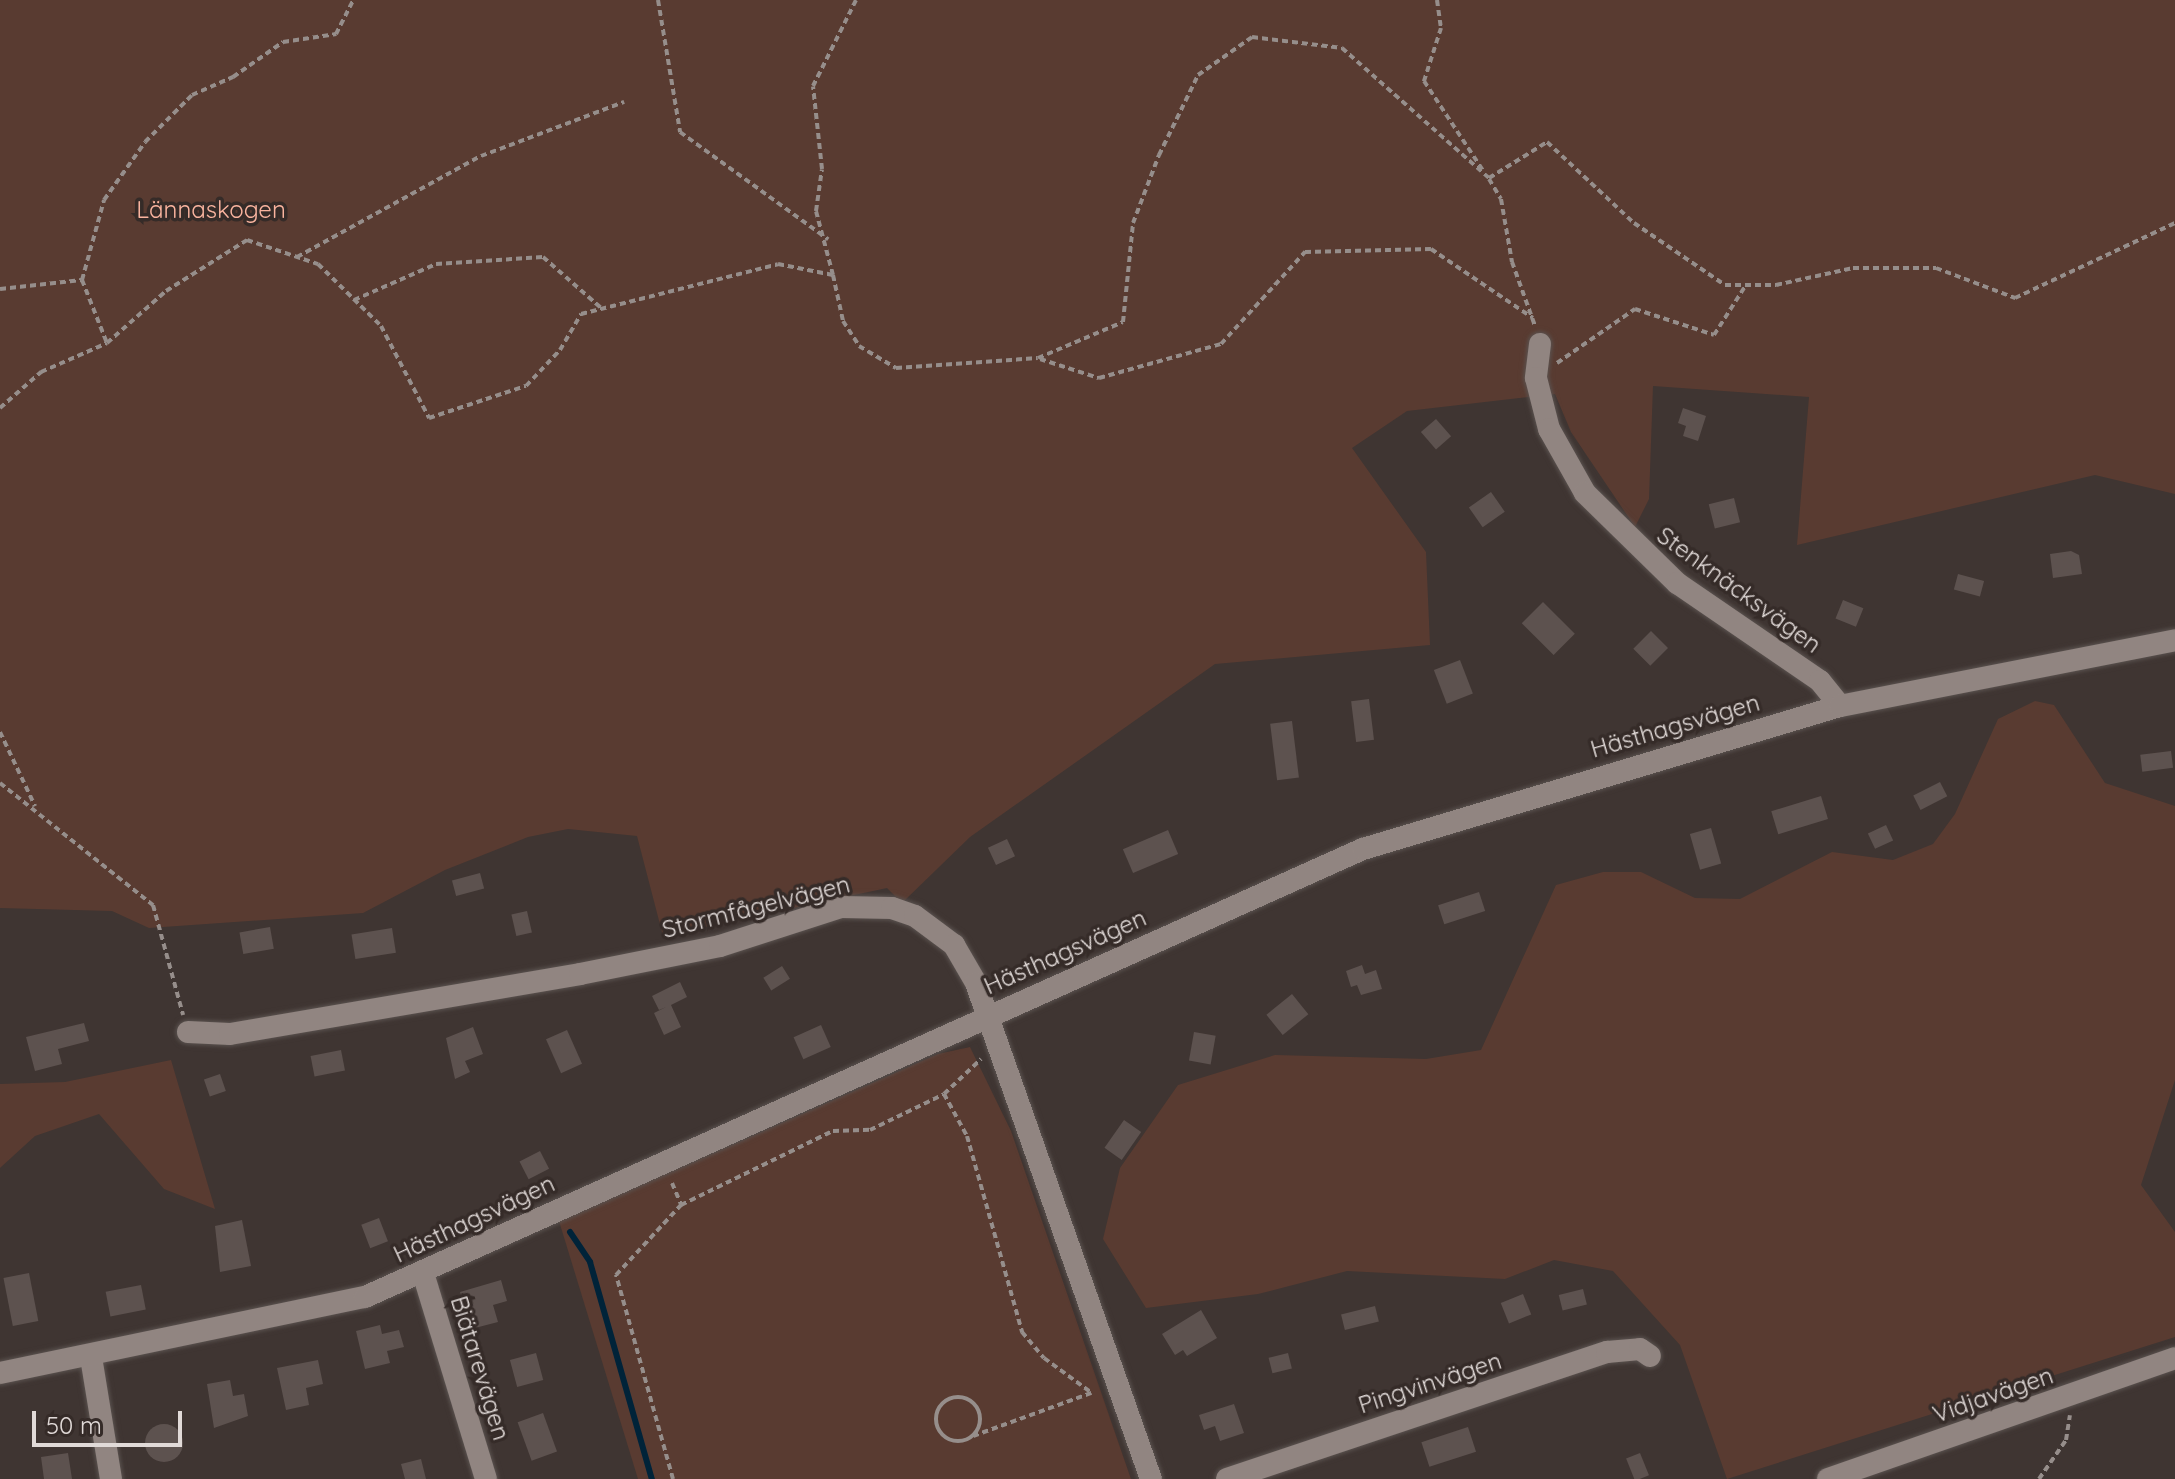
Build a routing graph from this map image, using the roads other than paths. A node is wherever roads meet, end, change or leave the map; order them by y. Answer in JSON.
{"nodes":[{"id":1,"x":1540,"y":344,"type":"road end"},
{"id":2,"x":2175,"y":640,"type":"edge"},
{"id":3,"x":1840,"y":706,"type":"junction"},
{"id":4,"x":989,"y":1015,"type":"junction"},
{"id":5,"x":188,"y":1032,"type":"road end"},
{"id":6,"x":423,"y":1273,"type":"junction"},
{"id":7,"x":1650,"y":1356,"type":"dead end"},
{"id":8,"x":91,"y":1357,"type":"junction"},
{"id":9,"x":2175,"y":1358,"type":"edge"},
{"id":10,"x":0,"y":1373,"type":"edge"},
{"id":11,"x":111,"y":1479,"type":"edge"},
{"id":12,"x":486,"y":1479,"type":"edge"},
{"id":13,"x":1151,"y":1479,"type":"edge"},
{"id":14,"x":1227,"y":1479,"type":"edge"},
{"id":15,"x":1828,"y":1479,"type":"edge"}],
"edges":[{"from":1,"to":3,"type":"street","name":"Stenknäcksvägen"},
{"from":2,"to":3,"type":"street","name":"Hästhagsvägen"},
{"from":3,"to":4,"type":"street","name":"Hästhagsvägen"},
{"from":4,"to":5,"type":"street","name":"Stormfågelvägen"},
{"from":4,"to":6,"type":"street","name":"Hästhagsvägen"},
{"from":4,"to":13,"type":"street","name":"Stormfågelvägen"},
{"from":6,"to":8,"type":"street","name":"Hästhagsvägen"},
{"from":6,"to":12,"type":"street","name":"Biätarevägen"},
{"from":7,"to":14,"type":"street","name":"Pingvinvägen"},
{"from":8,"to":10,"type":"street","name":"Hästhagsvägen"},
{"from":8,"to":11,"type":"street"},
{"from":9,"to":15,"type":"street","name":"Vidjavägen"}]}
